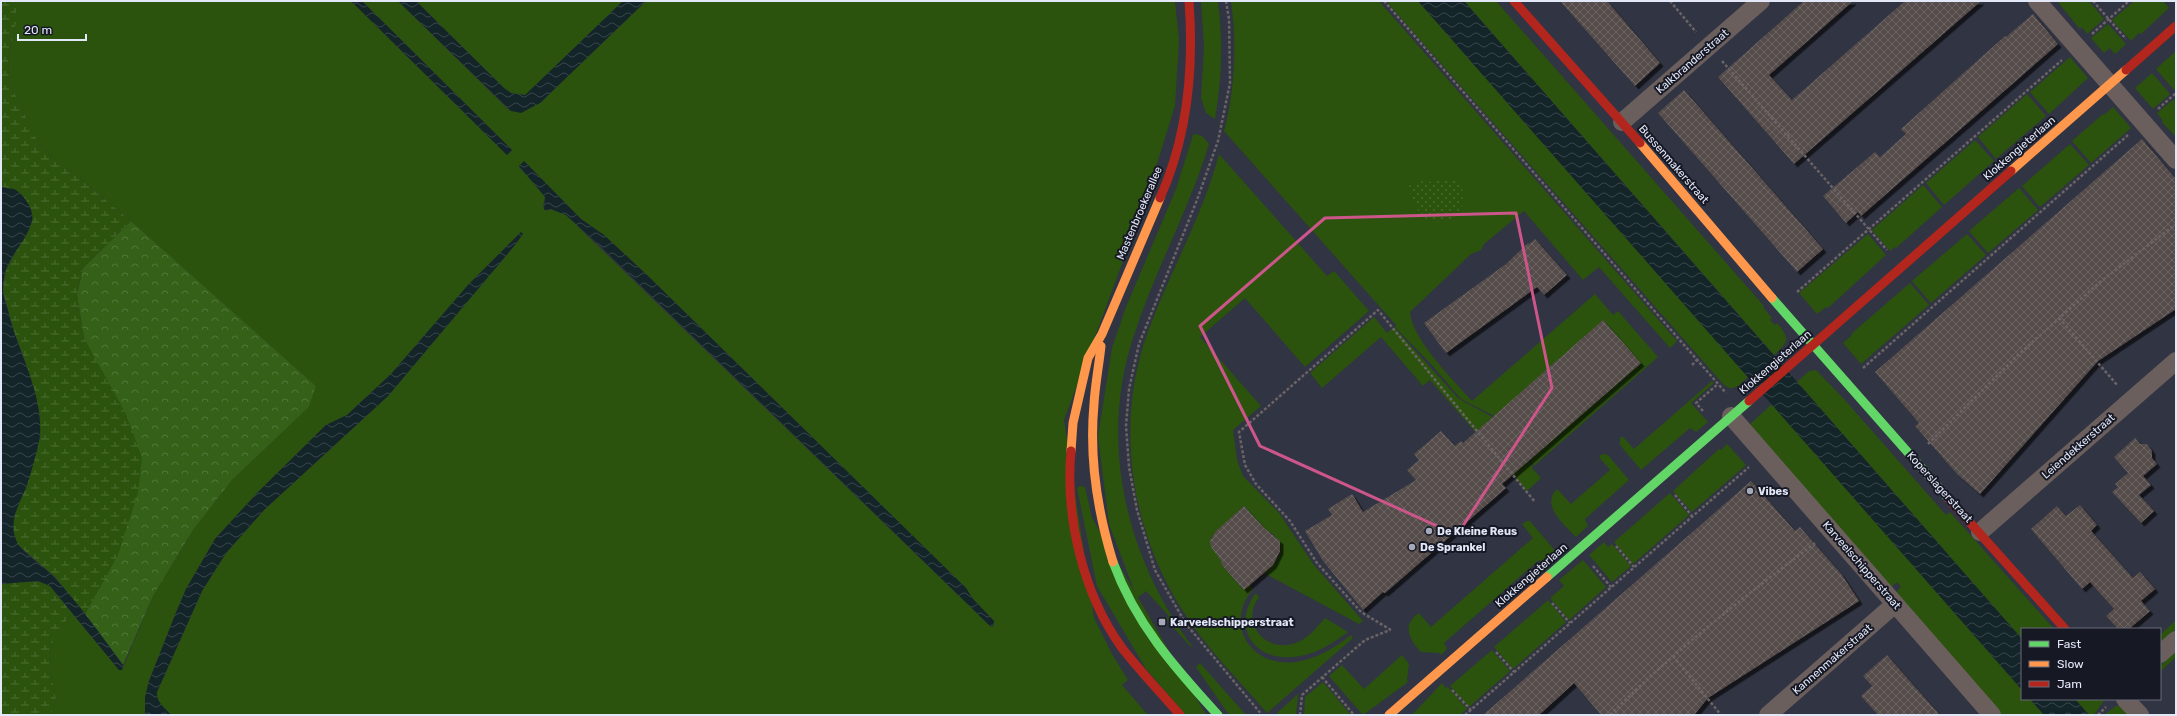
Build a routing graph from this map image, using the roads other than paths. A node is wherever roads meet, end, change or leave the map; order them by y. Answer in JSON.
{"nodes":[{"id":1,"x":1189,"y":1,"type":"edge"},
{"id":2,"x":1514,"y":1,"type":"edge"},
{"id":3,"x":1761,"y":1,"type":"edge"},
{"id":4,"x":2037,"y":1,"type":"edge"},
{"id":5,"x":2176,"y":26,"type":"edge"},
{"id":6,"x":2109,"y":85,"type":"junction"},
{"id":7,"x":1622,"y":122,"type":"junction"},
{"id":8,"x":2176,"y":160,"type":"edge"},
{"id":9,"x":1102,"y":334,"type":"junction"},
{"id":10,"x":1813,"y":346,"type":"junction"},
{"id":11,"x":2176,"y":361,"type":"edge"},
{"id":12,"x":1739,"y":409,"type":"junction"},
{"id":13,"x":1980,"y":532,"type":"junction"},
{"id":14,"x":1895,"y":604,"type":"junction"},
{"id":15,"x":2064,"y":628,"type":"edge"},
{"id":16,"x":2176,"y":640,"type":"edge"},
{"id":17,"x":2161,"y":653,"type":"edge"},
{"id":18,"x":2127,"y":700,"type":"edge"},
{"id":19,"x":1180,"y":715,"type":"edge"},
{"id":20,"x":1218,"y":715,"type":"edge"},
{"id":21,"x":1389,"y":715,"type":"edge"},
{"id":22,"x":1768,"y":715,"type":"edge"},
{"id":23,"x":1992,"y":715,"type":"edge"},
{"id":24,"x":2140,"y":715,"type":"edge"}],
"edges":[{"from":1,"to":9,"type":"street","name":"Mastenbroekerallee"},
{"from":2,"to":7,"type":"street","name":"Bussenmakerstraat"},
{"from":3,"to":7,"type":"street","name":"Kalkbranderstraat"},
{"from":4,"to":6,"type":"street"},
{"from":5,"to":6,"type":"street","name":"Klokkengieterlaan"},
{"from":6,"to":8,"type":"street"},
{"from":6,"to":10,"type":"street","name":"Klokkengieterlaan"},
{"from":7,"to":10,"type":"street","name":"Bussenmakerstraat"},
{"from":9,"to":19,"type":"street","name":"Mastenbroekerallee"},
{"from":9,"to":20,"type":"street","name":"Mastenbroekerallee"},
{"from":10,"to":12,"type":"street","name":"Klokkengieterlaan"},
{"from":10,"to":13,"type":"street","name":"Koperslagerstraat"},
{"from":11,"to":13,"type":"street","name":"Leiendekkerstraat"},
{"from":12,"to":14,"type":"street","name":"Karveelschipperstraat"},
{"from":12,"to":21,"type":"street","name":"Klokkengieterlaan"},
{"from":13,"to":15,"type":"street","name":"Koperslagerstraat"},
{"from":14,"to":22,"type":"street","name":"Kannenmakerstraat"},
{"from":14,"to":23,"type":"street","name":"Karveelschipperstraat"},
{"from":16,"to":17,"type":"street"},
{"from":18,"to":24,"type":"street"}]}
